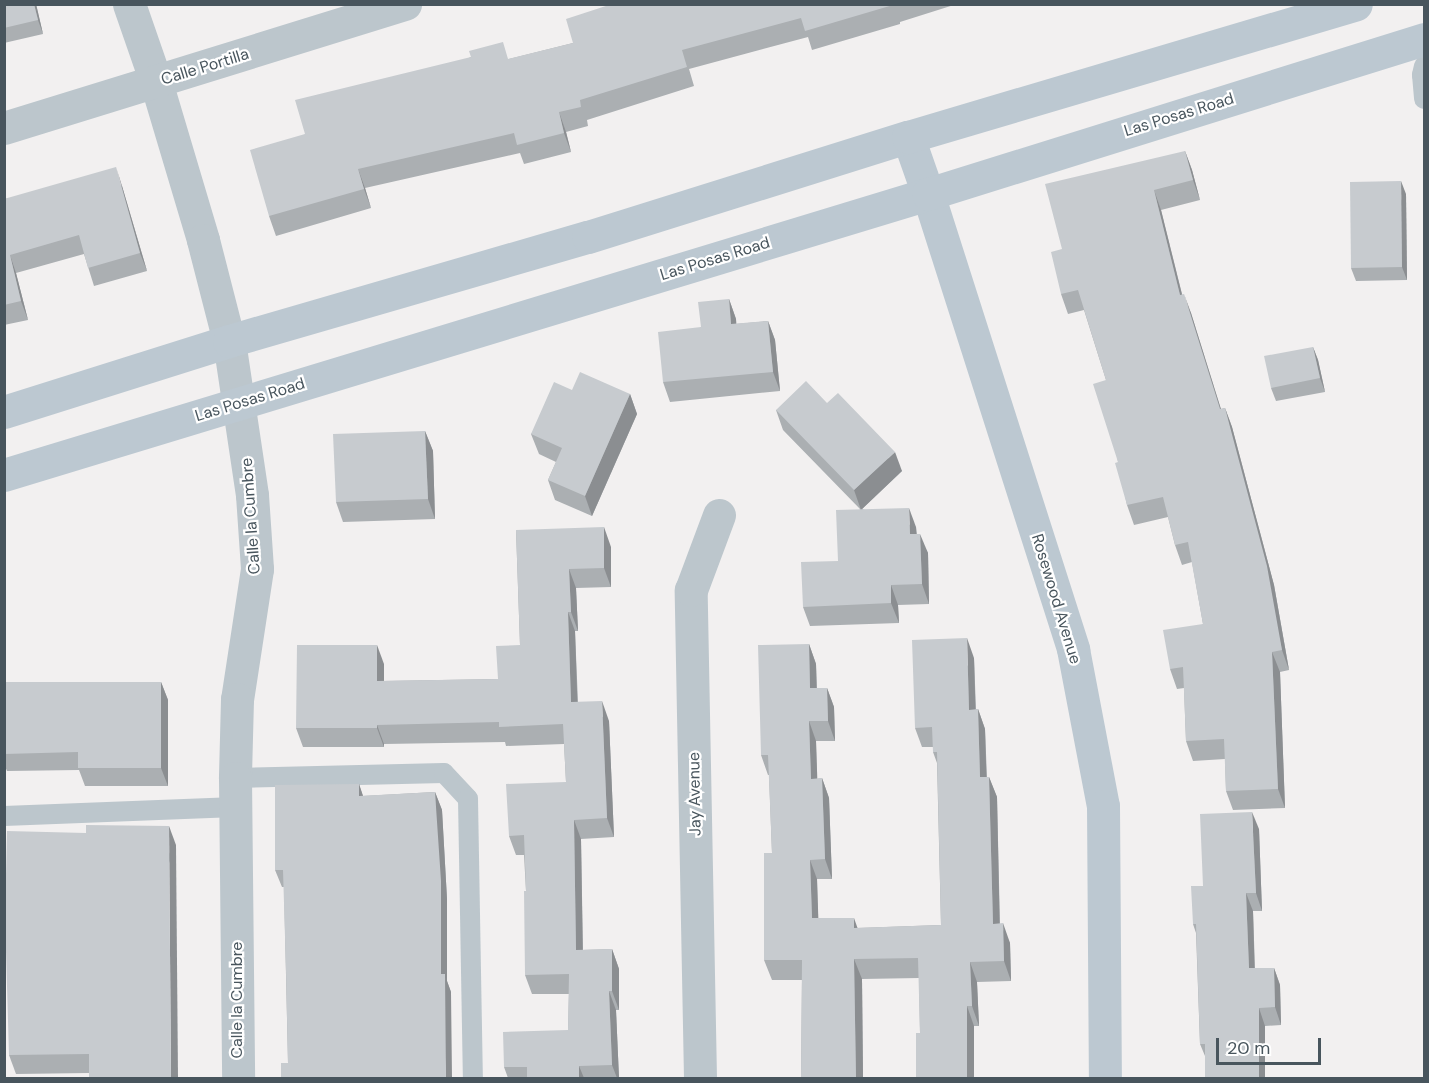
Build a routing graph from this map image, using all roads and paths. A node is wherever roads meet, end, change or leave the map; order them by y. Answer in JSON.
{"nodes":[{"id":1,"x":129,"y":4,"type":"edge"},
{"id":2,"x":405,"y":4,"type":"edge"},
{"id":3,"x":1356,"y":4,"type":"edge"},
{"id":4,"x":1425,"y":39,"type":"edge"},
{"id":5,"x":1425,"y":66,"type":"edge"},
{"id":6,"x":156,"y":82,"type":"junction"},
{"id":7,"x":1425,"y":99,"type":"edge"},
{"id":8,"x":4,"y":128,"type":"edge"},
{"id":9,"x":908,"y":137,"type":"junction"},
{"id":10,"x":928,"y":194,"type":"junction"},
{"id":11,"x":229,"y":341,"type":"junction"},
{"id":12,"x":240,"y":403,"type":"junction"},
{"id":13,"x":4,"y":412,"type":"edge"},
{"id":14,"x":4,"y":475,"type":"edge"},
{"id":15,"x":719,"y":515,"type":"dead end"},
{"id":16,"x":235,"y":792,"type":"junction"},
{"id":17,"x":4,"y":816,"type":"edge"},
{"id":18,"x":238,"y":1078,"type":"edge"},
{"id":19,"x":473,"y":1078,"type":"edge"},
{"id":20,"x":700,"y":1078,"type":"edge"},
{"id":21,"x":1106,"y":1078,"type":"edge"}],
"edges":[{"from":1,"to":6,"type":"street","name":"Calle la Cumbre"},
{"from":2,"to":6,"type":"street","name":"Calle Portilla"},
{"from":3,"to":9,"type":"main road"},
{"from":4,"to":10,"type":"main road","name":"Las Posas Road"},
{"from":5,"to":7,"type":"lane"},
{"from":6,"to":8,"type":"street","name":"Calle Portilla"},
{"from":6,"to":11,"type":"street","name":"Calle la Cumbre"},
{"from":9,"to":10,"type":"main road","name":"Rosewood Avenue"},
{"from":9,"to":11,"type":"main road"},
{"from":10,"to":12,"type":"main road","name":"Las Posas Road"},
{"from":10,"to":21,"type":"main road","name":"Rosewood Avenue"},
{"from":11,"to":12,"type":"street","name":"Calle la Cumbre"},
{"from":11,"to":13,"type":"main road"},
{"from":12,"to":14,"type":"main road","name":"Las Posas Road"},
{"from":12,"to":16,"type":"street","name":"Calle la Cumbre"},
{"from":15,"to":20,"type":"street","name":"Jay Avenue"},
{"from":16,"to":17,"type":"lane"},
{"from":16,"to":18,"type":"street","name":"Calle la Cumbre"},
{"from":16,"to":19,"type":"lane"}]}
